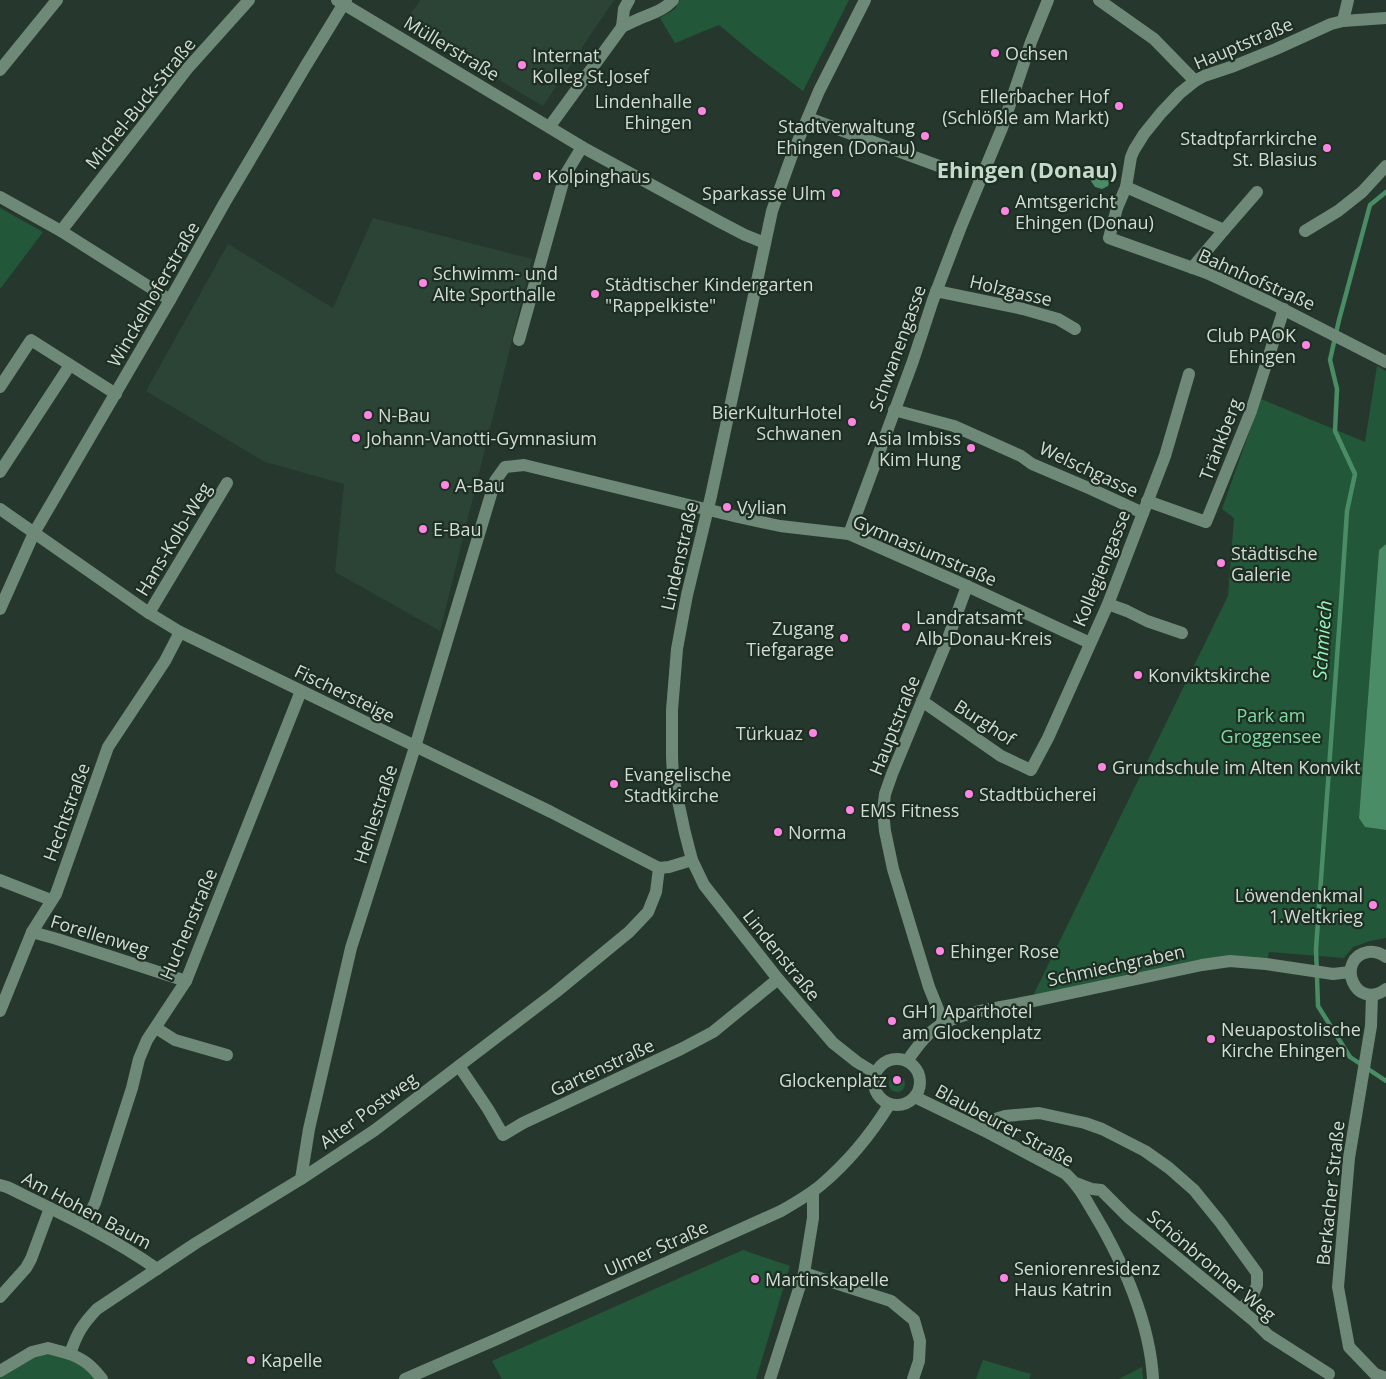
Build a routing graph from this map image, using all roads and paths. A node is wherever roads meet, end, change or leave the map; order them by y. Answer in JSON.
{"nodes":[{"id":1,"x":57,"y":0,"type":"edge"},
{"id":2,"x":249,"y":0,"type":"edge"},
{"id":3,"x":629,"y":0,"type":"edge"},
{"id":4,"x":673,"y":0,"type":"edge"},
{"id":5,"x":865,"y":0,"type":"edge"},
{"id":6,"x":1048,"y":0,"type":"edge"},
{"id":7,"x":1099,"y":0,"type":"edge"},
{"id":8,"x":1348,"y":0,"type":"edge"},
{"id":9,"x":342,"y":1,"type":"edge"},
{"id":10,"x":1386,"y":18,"type":"edge"},
{"id":11,"x":1343,"y":21,"type":"junction"},
{"id":12,"x":622,"y":27,"type":"junction"},
{"id":13,"x":0,"y":70,"type":"edge"},
{"id":14,"x":1195,"y":81,"type":"junction"},
{"id":15,"x":808,"y":118,"type":"junction"},
{"id":16,"x":550,"y":126,"type":"junction"},
{"id":17,"x":582,"y":147,"type":"junction"},
{"id":18,"x":1386,"y":166,"type":"edge"},
{"id":19,"x":983,"y":176,"type":"junction"},
{"id":20,"x":1126,"y":187,"type":"junction"},
{"id":21,"x":1257,"y":192,"type":"dead end"},
{"id":22,"x":0,"y":197,"type":"edge"},
{"id":23,"x":1224,"y":230,"type":"junction"},
{"id":24,"x":61,"y":231,"type":"junction"},
{"id":25,"x":1305,"y":231,"type":"dead end"},
{"id":26,"x":1109,"y":238,"type":"joint"},
{"id":27,"x":764,"y":243,"type":"junction"},
{"id":28,"x":1192,"y":268,"type":"junction"},
{"id":29,"x":936,"y":291,"type":"junction"},
{"id":30,"x":170,"y":300,"type":"junction"},
{"id":31,"x":1284,"y":309,"type":"junction"},
{"id":32,"x":1075,"y":329,"type":"dead end"},
{"id":33,"x":519,"y":340,"type":"dead end"},
{"id":34,"x":1386,"y":362,"type":"edge"},
{"id":35,"x":70,"y":365,"type":"junction"},
{"id":36,"x":1189,"y":374,"type":"dead end"},
{"id":37,"x":0,"y":387,"type":"edge"},
{"id":38,"x":116,"y":394,"type":"junction"},
{"id":39,"x":894,"y":410,"type":"junction"},
{"id":40,"x":505,"y":467,"type":"joint"},
{"id":41,"x":0,"y":472,"type":"edge"},
{"id":42,"x":227,"y":483,"type":"dead end"},
{"id":43,"x":1145,"y":507,"type":"junction"},
{"id":44,"x":0,"y":509,"type":"edge"},
{"id":45,"x":708,"y":509,"type":"junction"},
{"id":46,"x":34,"y":533,"type":"junction"},
{"id":47,"x":849,"y":534,"type":"junction"},
{"id":48,"x":967,"y":586,"type":"junction"},
{"id":49,"x":1108,"y":604,"type":"junction"},
{"id":50,"x":0,"y":610,"type":"edge"},
{"id":51,"x":149,"y":613,"type":"junction"},
{"id":52,"x":180,"y":632,"type":"junction"},
{"id":53,"x":1182,"y":633,"type":"dead end"},
{"id":54,"x":1090,"y":643,"type":"junction"},
{"id":55,"x":301,"y":691,"type":"junction"},
{"id":56,"x":922,"y":701,"type":"junction"},
{"id":57,"x":415,"y":747,"type":"junction"},
{"id":58,"x":1031,"y":770,"type":"joint"},
{"id":59,"x":692,"y":860,"type":"junction"},
{"id":60,"x":659,"y":868,"type":"junction"},
{"id":61,"x":0,"y":880,"type":"edge"},
{"id":62,"x":51,"y":900,"type":"junction"},
{"id":63,"x":32,"y":932,"type":"junction"},
{"id":64,"x":1386,"y":957,"type":"edge"},
{"id":65,"x":1350,"y":972,"type":"junction"},
{"id":66,"x":778,"y":979,"type":"junction"},
{"id":67,"x":186,"y":981,"type":"junction"},
{"id":68,"x":1386,"y":989,"type":"edge"},
{"id":69,"x":1372,"y":995,"type":"junction"},
{"id":70,"x":0,"y":1011,"type":"edge"},
{"id":71,"x":944,"y":1024,"type":"junction"},
{"id":72,"x":156,"y":1028,"type":"junction"},
{"id":73,"x":228,"y":1055,"type":"dead end"},
{"id":74,"x":907,"y":1061,"type":"junction"},
{"id":75,"x":459,"y":1066,"type":"junction"},
{"id":76,"x":875,"y":1073,"type":"junction"},
{"id":77,"x":915,"y":1097,"type":"junction"},
{"id":78,"x":889,"y":1105,"type":"junction"},
{"id":79,"x":983,"y":1130,"type":"junction"},
{"id":80,"x":302,"y":1178,"type":"junction"},
{"id":81,"x":1076,"y":1183,"type":"junction"},
{"id":82,"x":0,"y":1185,"type":"edge"},
{"id":83,"x":813,"y":1192,"type":"junction"},
{"id":84,"x":50,"y":1208,"type":"junction"},
{"id":85,"x":84,"y":1224,"type":"junction"},
{"id":86,"x":157,"y":1269,"type":"junction"},
{"id":87,"x":804,"y":1273,"type":"junction"},
{"id":88,"x":0,"y":1297,"type":"edge"},
{"id":89,"x":1253,"y":1320,"type":"junction"},
{"id":90,"x":70,"y":1354,"type":"junction"},
{"id":91,"x":0,"y":1371,"type":"edge"},
{"id":92,"x":1329,"y":1374,"type":"dead end"},
{"id":93,"x":1386,"y":1378,"type":"edge"},
{"id":94,"x":102,"y":1379,"type":"edge"},
{"id":95,"x":405,"y":1379,"type":"edge"},
{"id":96,"x":770,"y":1379,"type":"edge"},
{"id":97,"x":913,"y":1379,"type":"edge"},
{"id":98,"x":1153,"y":1379,"type":"edge"}],
"edges":[{"from":1,"to":13,"type":"street"},
{"from":2,"to":24,"type":"street","name":"Michel-Buck-Straße"},
{"from":3,"to":12,"type":"street"},
{"from":4,"to":12,"type":"street"},
{"from":5,"to":15,"type":"street","name":"Lindenstraße"},
{"from":6,"to":19,"type":"street","name":"Schwanengasse"},
{"from":7,"to":14,"type":"street"},
{"from":8,"to":11,"type":"street"},
{"from":9,"to":16,"type":"street","name":"Müllerstraße"},
{"from":9,"to":30,"type":"street","name":"Winckelhoferstraße"},
{"from":10,"to":11,"type":"street","name":"Hauptstraße"},
{"from":11,"to":14,"type":"street","name":"Hauptstraße"},
{"from":12,"to":16,"type":"street"},
{"from":14,"to":20,"type":"street","name":"Hauptstraße"},
{"from":15,"to":19,"type":"street"},
{"from":15,"to":27,"type":"street","name":"Lindenstraße"},
{"from":16,"to":17,"type":"street","name":"Müllerstraße"},
{"from":17,"to":27,"type":"street","name":"Müllerstraße"},
{"from":17,"to":33,"type":"street"},
{"from":18,"to":25,"type":"street"},
{"from":19,"to":29,"type":"street","name":"Schwanengasse"},
{"from":20,"to":23,"type":"street"},
{"from":20,"to":26,"type":"street","name":"Hauptstraße"},
{"from":21,"to":23,"type":"street"},
{"from":22,"to":24,"type":"street"},
{"from":23,"to":28,"type":"street"},
{"from":24,"to":30,"type":"street"},
{"from":26,"to":28,"type":"street","name":"Bahnhofstraße"},
{"from":27,"to":45,"type":"street","name":"Lindenstraße"},
{"from":28,"to":31,"type":"street","name":"Bahnhofstraße"},
{"from":29,"to":32,"type":"street","name":"Holzgasse"},
{"from":29,"to":39,"type":"street","name":"Schwanengasse"},
{"from":30,"to":38,"type":"street","name":"Winckelhoferstraße"},
{"from":31,"to":34,"type":"street","name":"Bahnhofstraße"},
{"from":31,"to":43,"type":"street","name":"Tränkberg"},
{"from":35,"to":37,"type":"street"},
{"from":35,"to":38,"type":"street"},
{"from":35,"to":41,"type":"street"},
{"from":36,"to":43,"type":"street","name":"Kollegiengasse"},
{"from":38,"to":46,"type":"street","name":"Winckelhoferstraße"},
{"from":39,"to":43,"type":"street","name":"Welschgasse"},
{"from":39,"to":47,"type":"street","name":"Schwanengasse"},
{"from":40,"to":45,"type":"street","name":"Gymnasiumstraße"},
{"from":40,"to":57,"type":"street","name":"Hehlestraße"},
{"from":42,"to":51,"type":"street","name":"Hans-Kolb-Weg"},
{"from":43,"to":49,"type":"street","name":"Kollegiengasse"},
{"from":44,"to":46,"type":"street","name":"Fischersteige"},
{"from":45,"to":47,"type":"street","name":"Gymnasiumstraße"},
{"from":45,"to":59,"type":"street","name":"Lindenstraße"},
{"from":46,"to":50,"type":"street","name":"Winckelhoferstraße"},
{"from":46,"to":51,"type":"street","name":"Fischersteige"},
{"from":47,"to":48,"type":"street","name":"Gymnasiumstraße"},
{"from":48,"to":54,"type":"street","name":"Gymnasiumstraße"},
{"from":48,"to":56,"type":"street","name":"Hauptstraße"},
{"from":49,"to":53,"type":"street"},
{"from":49,"to":54,"type":"street","name":"Kollegiengasse"},
{"from":51,"to":52,"type":"street","name":"Fischersteige"},
{"from":52,"to":55,"type":"street","name":"Fischersteige"},
{"from":52,"to":62,"type":"street","name":"Hechtstraße"},
{"from":54,"to":58,"type":"street","name":"Kollegiengasse"},
{"from":55,"to":57,"type":"street","name":"Fischersteige"},
{"from":55,"to":67,"type":"street","name":"Huchenstraße"},
{"from":56,"to":58,"type":"street","name":"Burghof"},
{"from":56,"to":71,"type":"street","name":"Hauptstraße"},
{"from":57,"to":60,"type":"street","name":"Fischersteige"},
{"from":57,"to":80,"type":"street","name":"Hehlestraße"},
{"from":59,"to":60,"type":"street"},
{"from":59,"to":66,"type":"street","name":"Lindenstraße"},
{"from":60,"to":75,"type":"street","name":"Alter Postweg"},
{"from":61,"to":62,"type":"street","name":"Forellenweg"},
{"from":62,"to":63,"type":"street","name":"Hechtstraße"},
{"from":63,"to":67,"type":"street","name":"Forellenweg"},
{"from":63,"to":70,"type":"street","name":"Hechtstraße"},
{"from":64,"to":65,"type":"street"},
{"from":65,"to":69,"type":"street"},
{"from":65,"to":71,"type":"street","name":"Schmiechgraben"},
{"from":66,"to":75,"type":"street","name":"Gartenstraße"},
{"from":66,"to":76,"type":"street","name":"Lindenstraße"},
{"from":67,"to":72,"type":"street","name":"Huchenstraße"},
{"from":68,"to":69,"type":"street"},
{"from":69,"to":93,"type":"street","name":"Berkacher Straße"},
{"from":71,"to":74,"type":"street","name":"Schmiechgraben"},
{"from":72,"to":73,"type":"street"},
{"from":72,"to":85,"type":"street","name":"Huchenstraße"},
{"from":74,"to":76,"type":"street"},
{"from":74,"to":77,"type":"street"},
{"from":75,"to":80,"type":"street","name":"Alter Postweg"},
{"from":76,"to":78,"type":"street"},
{"from":77,"to":78,"type":"street"},
{"from":77,"to":79,"type":"street","name":"Blaubeurer Straße"},
{"from":78,"to":83,"type":"street","name":"Ulmer Straße"},
{"from":79,"to":81,"type":"street","name":"Blaubeurer Straße"},
{"from":79,"to":89,"type":"street"},
{"from":80,"to":86,"type":"street","name":"Alter Postweg"},
{"from":81,"to":89,"type":"street","name":"Schönbronner Weg"},
{"from":81,"to":98,"type":"street","name":"Blaubeurer Straße"},
{"from":82,"to":84,"type":"street","name":"Am Hohen Baum"},
{"from":83,"to":87,"type":"street"},
{"from":83,"to":95,"type":"street","name":"Ulmer Straße"},
{"from":84,"to":85,"type":"street","name":"Am Hohen Baum"},
{"from":84,"to":88,"type":"street"},
{"from":85,"to":86,"type":"street","name":"Am Hohen Baum"},
{"from":86,"to":90,"type":"street","name":"Alter Postweg"},
{"from":87,"to":96,"type":"street"},
{"from":87,"to":97,"type":"street"},
{"from":89,"to":92,"type":"street","name":"Schönbronner Weg"},
{"from":90,"to":91,"type":"street"},
{"from":90,"to":94,"type":"street"}]}
